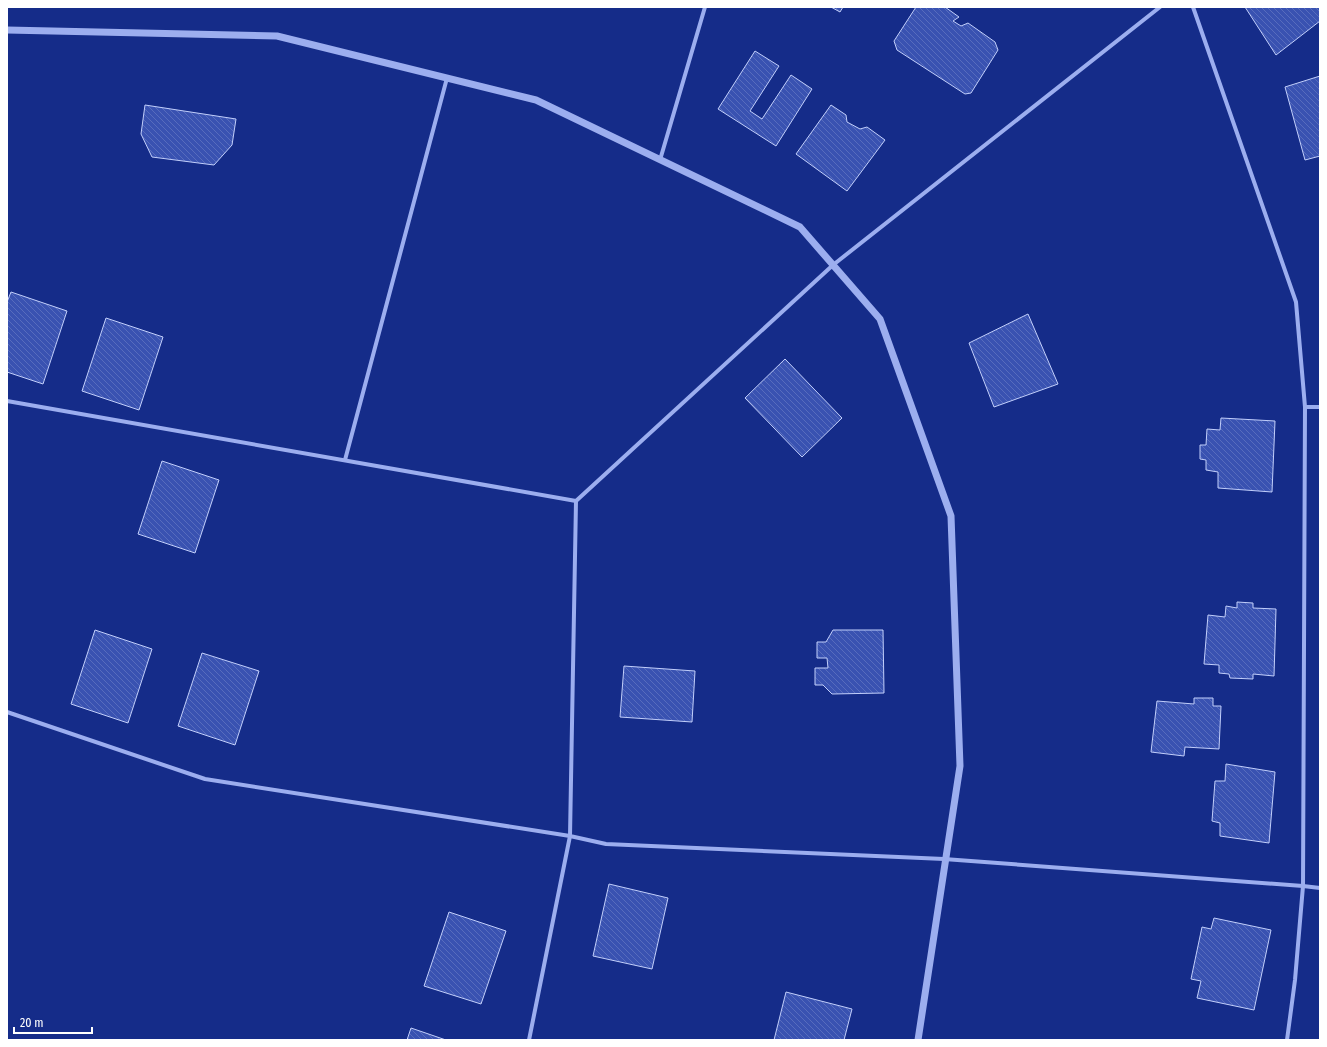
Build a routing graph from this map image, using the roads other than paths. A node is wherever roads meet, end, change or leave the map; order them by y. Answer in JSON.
{"nodes":[{"id":1,"x":705,"y":7,"type":"edge"},
{"id":2,"x":1160,"y":7,"type":"edge"},
{"id":3,"x":1193,"y":7,"type":"edge"},
{"id":4,"x":7,"y":30,"type":"edge"},
{"id":5,"x":447,"y":78,"type":"junction"},
{"id":6,"x":660,"y":160,"type":"junction"},
{"id":7,"x":833,"y":265,"type":"junction"},
{"id":8,"x":7,"y":401,"type":"edge"},
{"id":9,"x":1320,"y":407,"type":"edge"},
{"id":10,"x":1305,"y":408,"type":"junction"},
{"id":11,"x":345,"y":460,"type":"junction"},
{"id":12,"x":576,"y":501,"type":"junction"},
{"id":13,"x":7,"y":712,"type":"edge"},
{"id":14,"x":570,"y":836,"type":"junction"},
{"id":15,"x":944,"y":859,"type":"junction"},
{"id":16,"x":1303,"y":886,"type":"junction"},
{"id":17,"x":1320,"y":888,"type":"edge"},
{"id":18,"x":529,"y":1040,"type":"edge"},
{"id":19,"x":918,"y":1040,"type":"edge"},
{"id":20,"x":1287,"y":1040,"type":"edge"}],
"edges":[{"from":1,"to":6,"type":"street"},
{"from":2,"to":7,"type":"street"},
{"from":3,"to":10,"type":"street"},
{"from":4,"to":5,"type":"street"},
{"from":5,"to":6,"type":"street"},
{"from":5,"to":11,"type":"street"},
{"from":6,"to":7,"type":"street"},
{"from":7,"to":12,"type":"street"},
{"from":7,"to":15,"type":"street"},
{"from":8,"to":11,"type":"street"},
{"from":9,"to":10,"type":"street"},
{"from":10,"to":16,"type":"street"},
{"from":11,"to":12,"type":"street"},
{"from":12,"to":14,"type":"street"},
{"from":13,"to":14,"type":"street"},
{"from":14,"to":15,"type":"street"},
{"from":14,"to":18,"type":"street"},
{"from":15,"to":16,"type":"street"},
{"from":15,"to":19,"type":"street"},
{"from":16,"to":17,"type":"street"},
{"from":16,"to":20,"type":"street"}]}
